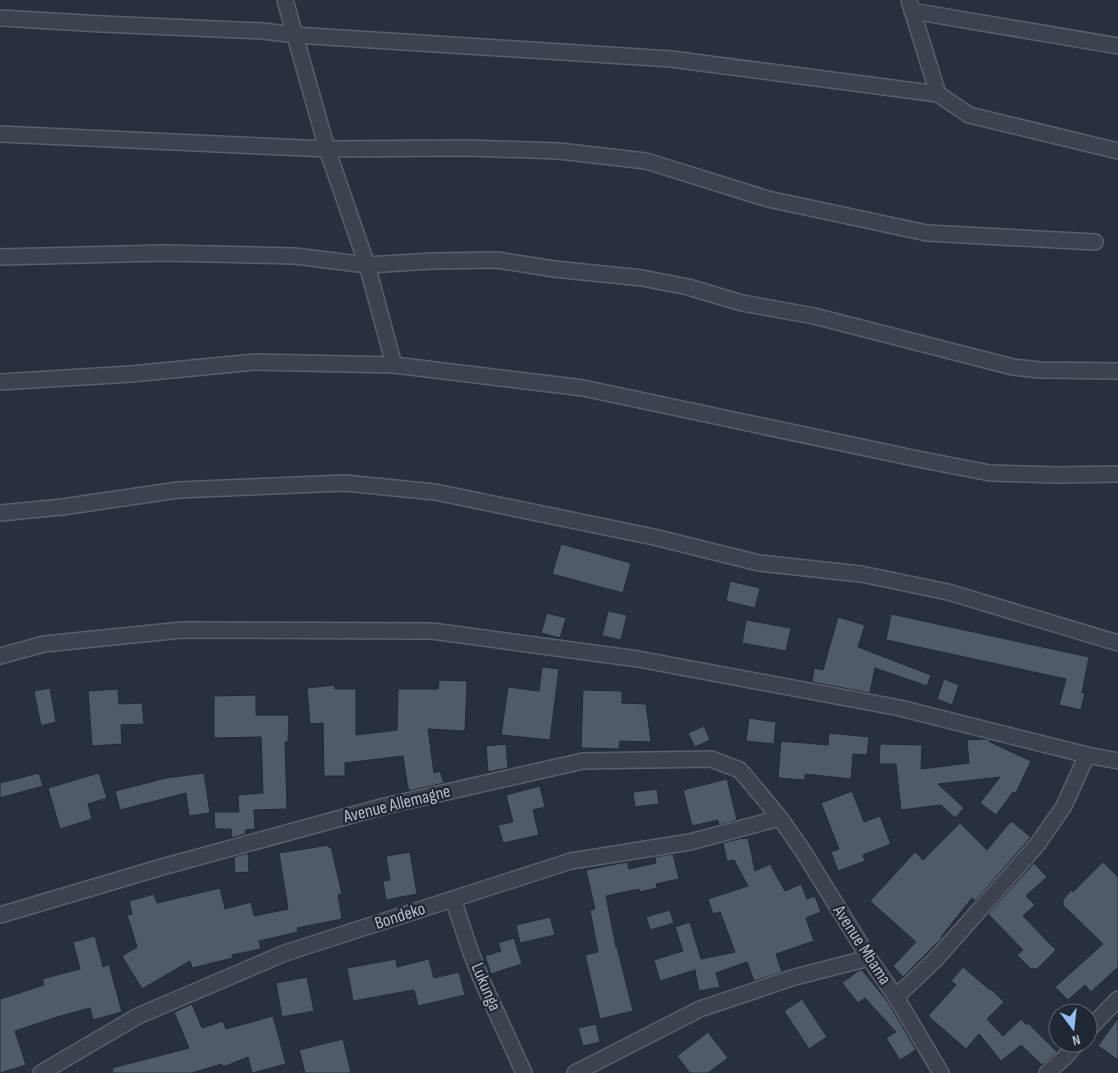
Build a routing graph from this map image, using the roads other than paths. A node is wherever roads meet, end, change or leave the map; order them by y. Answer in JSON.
{"nodes":[{"id":1,"x":285,"y":0,"type":"edge"},
{"id":2,"x":911,"y":6,"type":"edge"},
{"id":3,"x":0,"y":18,"type":"edge"},
{"id":4,"x":295,"y":35,"type":"junction"},
{"id":5,"x":1118,"y":46,"type":"edge"},
{"id":6,"x":938,"y":94,"type":"junction"},
{"id":7,"x":0,"y":134,"type":"edge"},
{"id":8,"x":327,"y":149,"type":"junction"},
{"id":9,"x":1118,"y":151,"type":"edge"},
{"id":10,"x":1095,"y":242,"type":"dead end"},
{"id":11,"x":0,"y":257,"type":"edge"},
{"id":12,"x":367,"y":265,"type":"junction"},
{"id":13,"x":394,"y":364,"type":"junction"},
{"id":14,"x":1118,"y":371,"type":"edge"},
{"id":15,"x":0,"y":382,"type":"edge"},
{"id":16,"x":1118,"y":474,"type":"edge"},
{"id":17,"x":0,"y":513,"type":"edge"},
{"id":18,"x":1118,"y":643,"type":"edge"},
{"id":19,"x":0,"y":656,"type":"edge"},
{"id":20,"x":1087,"y":755,"type":"junction"},
{"id":21,"x":1118,"y":761,"type":"edge"},
{"id":22,"x":780,"y":818,"type":"junction"},
{"id":23,"x":453,"y":899,"type":"junction"},
{"id":24,"x":0,"y":915,"type":"edge"},
{"id":25,"x":869,"y":958,"type":"junction"},
{"id":26,"x":896,"y":997,"type":"junction"},
{"id":27,"x":1118,"y":999,"type":"edge"},
{"id":28,"x":1098,"y":1020,"type":"edge"},
{"id":29,"x":1068,"y":1053,"type":"edge"},
{"id":30,"x":41,"y":1073,"type":"edge"},
{"id":31,"x":524,"y":1073,"type":"edge"},
{"id":32,"x":575,"y":1073,"type":"edge"},
{"id":33,"x":941,"y":1073,"type":"edge"},
{"id":34,"x":1046,"y":1073,"type":"edge"}],
"edges":[{"from":1,"to":4,"type":"street"},
{"from":2,"to":5,"type":"street"},
{"from":2,"to":6,"type":"street"},
{"from":3,"to":4,"type":"street"},
{"from":4,"to":6,"type":"street"},
{"from":4,"to":8,"type":"street"},
{"from":6,"to":9,"type":"street"},
{"from":7,"to":8,"type":"street"},
{"from":8,"to":10,"type":"street"},
{"from":8,"to":12,"type":"street"},
{"from":11,"to":12,"type":"street"},
{"from":12,"to":13,"type":"street"},
{"from":12,"to":14,"type":"street"},
{"from":13,"to":15,"type":"street"},
{"from":13,"to":16,"type":"street"},
{"from":17,"to":18,"type":"street"},
{"from":19,"to":20,"type":"street"},
{"from":20,"to":21,"type":"street"},
{"from":20,"to":26,"type":"street"},
{"from":22,"to":23,"type":"street","name":"Bondeko"},
{"from":22,"to":24,"type":"street","name":"Avenue Allemagne"},
{"from":22,"to":25,"type":"street","name":"Avenue Mbama"},
{"from":23,"to":30,"type":"street","name":"Bondeko"},
{"from":23,"to":31,"type":"street","name":"Lukunga"},
{"from":25,"to":26,"type":"street","name":"Avenue Mbama"},
{"from":25,"to":32,"type":"street"},
{"from":26,"to":33,"type":"street","name":"Avenue Mbama"},
{"from":27,"to":28,"type":"street"},
{"from":29,"to":34,"type":"street"}]}
